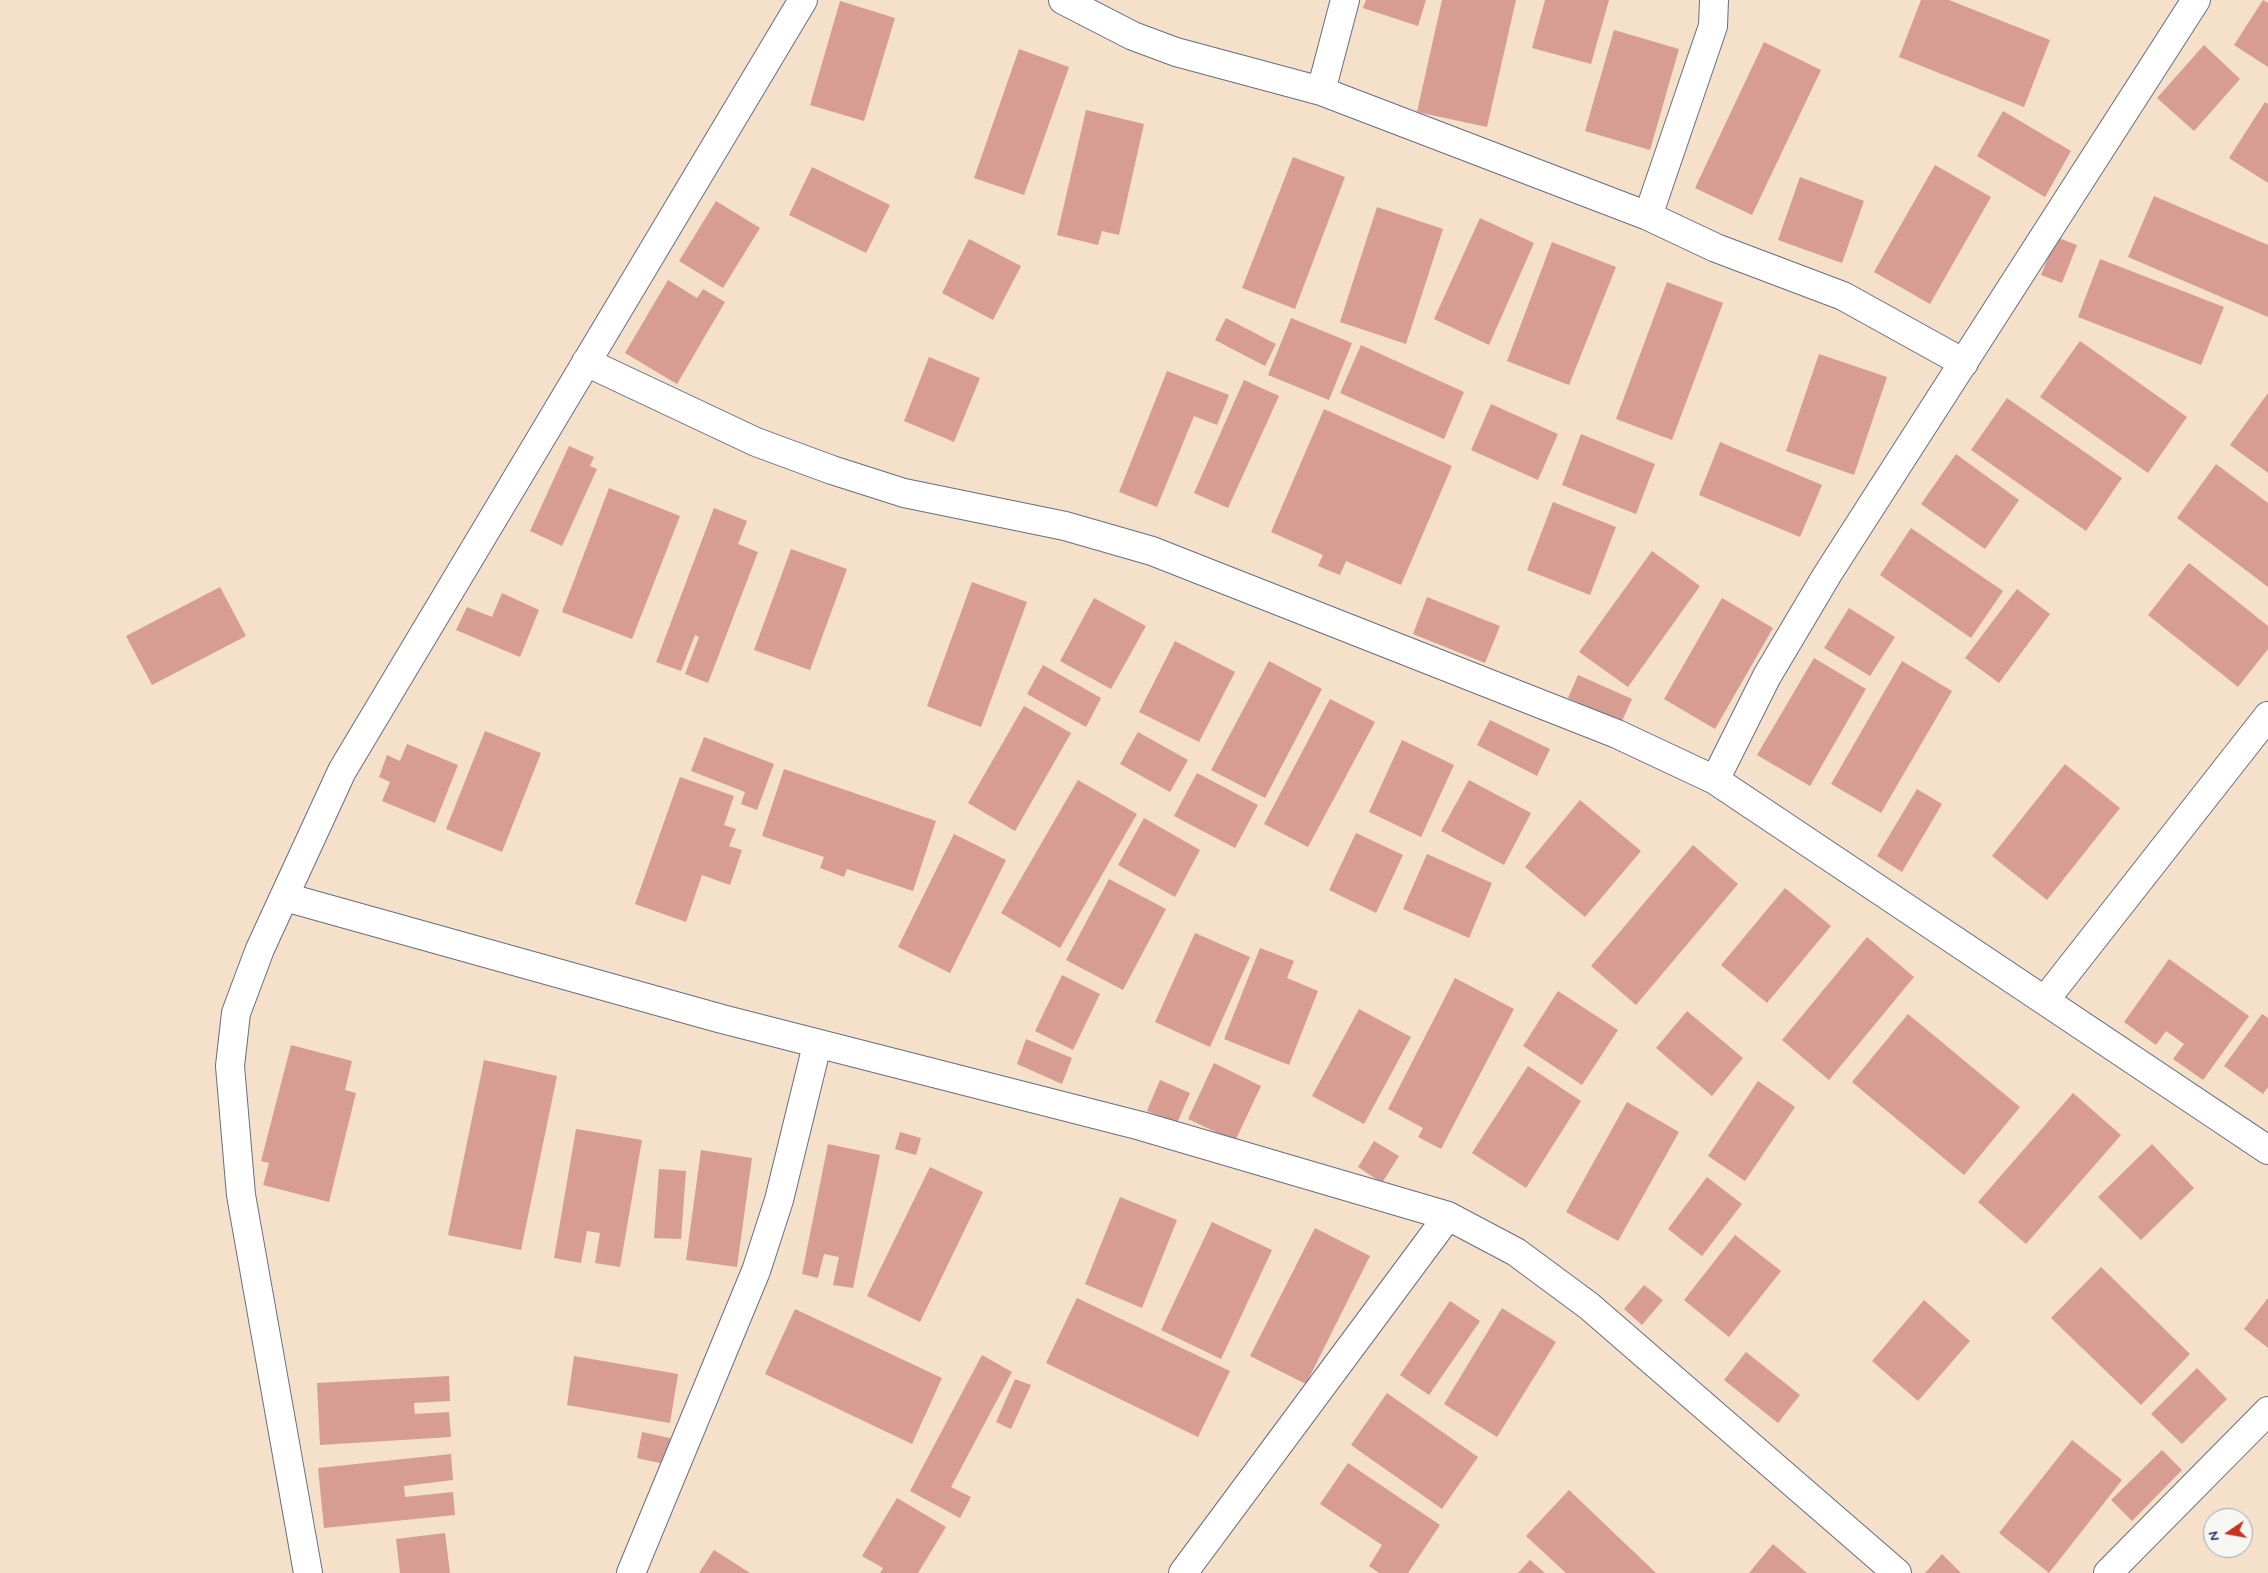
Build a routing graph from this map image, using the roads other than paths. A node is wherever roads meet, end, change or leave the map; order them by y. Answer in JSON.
{"nodes":[{"id":1,"x":803,"y":0,"type":"edge"},
{"id":2,"x":1063,"y":0,"type":"edge"},
{"id":3,"x":1345,"y":0,"type":"edge"},
{"id":4,"x":1714,"y":0,"type":"edge"},
{"id":5,"x":2196,"y":0,"type":"edge"},
{"id":6,"x":1321,"y":91,"type":"junction"},
{"id":7,"x":1648,"y":216,"type":"junction"},
{"id":8,"x":586,"y":362,"type":"junction"},
{"id":9,"x":1964,"y":363,"type":"junction"},
{"id":10,"x":2268,"y":716,"type":"edge"},
{"id":11,"x":1715,"y":780,"type":"junction"},
{"id":12,"x":285,"y":897,"type":"junction"},
{"id":13,"x":2045,"y":1000,"type":"junction"},
{"id":14,"x":817,"y":1045,"type":"junction"},
{"id":15,"x":2268,"y":1150,"type":"edge"},
{"id":16,"x":1448,"y":1216,"type":"junction"},
{"id":17,"x":2268,"y":1411,"type":"edge"},
{"id":18,"x":308,"y":1573,"type":"edge"},
{"id":19,"x":631,"y":1573,"type":"edge"},
{"id":20,"x":1183,"y":1573,"type":"edge"},
{"id":21,"x":1897,"y":1573,"type":"edge"},
{"id":22,"x":2108,"y":1573,"type":"edge"}],
"edges":[{"from":1,"to":8,"type":"street"},
{"from":2,"to":6,"type":"street"},
{"from":3,"to":6,"type":"street"},
{"from":4,"to":7,"type":"street"},
{"from":5,"to":9,"type":"street"},
{"from":6,"to":7,"type":"street"},
{"from":7,"to":9,"type":"street"},
{"from":8,"to":11,"type":"street"},
{"from":8,"to":12,"type":"street"},
{"from":9,"to":11,"type":"street"},
{"from":10,"to":13,"type":"street"},
{"from":11,"to":13,"type":"street"},
{"from":12,"to":14,"type":"street"},
{"from":12,"to":18,"type":"street"},
{"from":13,"to":15,"type":"street"},
{"from":14,"to":16,"type":"street"},
{"from":14,"to":19,"type":"street"},
{"from":16,"to":20,"type":"street"},
{"from":16,"to":21,"type":"street"},
{"from":17,"to":22,"type":"street"}]}
